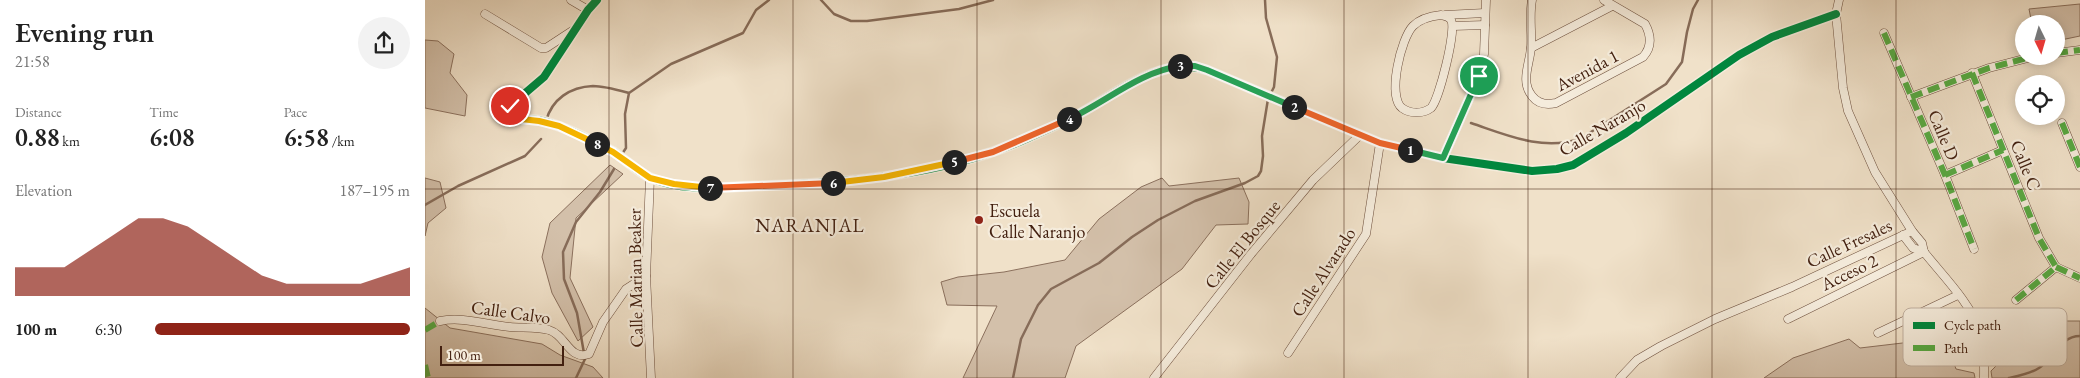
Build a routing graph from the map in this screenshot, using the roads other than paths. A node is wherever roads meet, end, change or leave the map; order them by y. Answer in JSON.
{"nodes":[{"id":1,"x":571,"y":0,"type":"edge"},
{"id":2,"x":597,"y":0,"type":"edge"},
{"id":3,"x":1486,"y":0,"type":"edge"},
{"id":4,"x":1532,"y":0,"type":"edge"},
{"id":5,"x":1604,"y":0,"type":"edge"},
{"id":6,"x":1839,"y":0,"type":"edge"},
{"id":7,"x":1612,"y":6,"type":"junction"},
{"id":8,"x":588,"y":10,"type":"junction"},
{"id":9,"x":1485,"y":13,"type":"junction"},
{"id":10,"x":485,"y":14,"type":"dead end"},
{"id":11,"x":1836,"y":14,"type":"junction"},
{"id":12,"x":1441,"y":15,"type":"junction"},
{"id":13,"x":1485,"y":25,"type":"junction"},
{"id":14,"x":1453,"y":26,"type":"junction"},
{"id":15,"x":576,"y":28,"type":"junction"},
{"id":16,"x":1884,"y":33,"type":"dead end"},
{"id":17,"x":1531,"y":48,"type":"junction"},
{"id":18,"x":2080,"y":50,"type":"edge"},
{"id":19,"x":2065,"y":52,"type":"edge"},
{"id":20,"x":2015,"y":62,"type":"edge"},
{"id":21,"x":1972,"y":74,"type":"junction"},
{"id":22,"x":1911,"y":97,"type":"junction"},
{"id":23,"x":2063,"y":125,"type":"edge"},
{"id":24,"x":1360,"y":135,"type":"junction"},
{"id":25,"x":1380,"y":143,"type":"junction"},
{"id":26,"x":2003,"y":150,"type":"junction"},
{"id":27,"x":1443,"y":158,"type":"junction"},
{"id":28,"x":2080,"y":167,"type":"edge"},
{"id":29,"x":1945,"y":175,"type":"junction"},
{"id":30,"x":650,"y":178,"type":"junction"},
{"id":31,"x":1912,"y":231,"type":"junction"},
{"id":32,"x":1903,"y":235,"type":"junction"},
{"id":33,"x":1974,"y":249,"type":"dead end"},
{"id":34,"x":1924,"y":252,"type":"junction"},
{"id":35,"x":2055,"y":267,"type":"junction"},
{"id":36,"x":646,"y":276,"type":"junction"},
{"id":37,"x":2080,"y":278,"type":"edge"},
{"id":38,"x":1958,"y":296,"type":"junction"},
{"id":39,"x":2016,"y":300,"type":"dead end"},
{"id":40,"x":1932,"y":308,"type":"edge"},
{"id":41,"x":1966,"y":308,"type":"edge"},
{"id":42,"x":1788,"y":319,"type":"dead end"},
{"id":43,"x":440,"y":321,"type":"dead end"},
{"id":44,"x":1903,"y":321,"type":"edge"},
{"id":45,"x":1878,"y":333,"type":"dead end"},
{"id":46,"x":1288,"y":353,"type":"dead end"},
{"id":47,"x":651,"y":378,"type":"edge"},
{"id":48,"x":1154,"y":378,"type":"edge"},
{"id":49,"x":1620,"y":378,"type":"edge"}],
"edges":[{"from":1,"to":8,"type":"street"},
{"from":2,"to":8,"type":"street"},
{"from":3,"to":9,"type":"street"},
{"from":4,"to":17,"type":"street","name":"Avenida 1"},
{"from":5,"to":7,"type":"street","name":"Avenida 1"},
{"from":6,"to":11,"type":"street"},
{"from":7,"to":17,"type":"street"},
{"from":7,"to":17,"type":"street","name":"Avenida 1"},
{"from":8,"to":15,"type":"street"},
{"from":9,"to":12,"type":"street"},
{"from":9,"to":13,"type":"street"},
{"from":10,"to":15,"type":"street"},
{"from":11,"to":27,"type":"street","name":"Calle Naranjo"},
{"from":11,"to":31,"type":"street","name":"Calle Fresales"},
{"from":12,"to":14,"type":"street"},
{"from":12,"to":14,"type":"street"},
{"from":13,"to":14,"type":"street"},
{"from":13,"to":27,"type":"street"},
{"from":15,"to":30,"type":"street"},
{"from":16,"to":22,"type":"street","name":"Calle D"},
{"from":18,"to":19,"type":"street"},
{"from":20,"to":21,"type":"street"},
{"from":21,"to":22,"type":"street"},
{"from":21,"to":26,"type":"street","name":"Calle C"},
{"from":22,"to":29,"type":"street","name":"Calle D"},
{"from":23,"to":28,"type":"street"},
{"from":24,"to":25,"type":"street","name":"Calle Naranjo"},
{"from":24,"to":30,"type":"street","name":"Calle Naranjo"},
{"from":24,"to":48,"type":"street","name":"Calle El Bosque"},
{"from":25,"to":27,"type":"street","name":"Calle Naranjo"},
{"from":25,"to":46,"type":"street","name":"Calle Alvarado"},
{"from":26,"to":29,"type":"street"},
{"from":26,"to":35,"type":"street","name":"Calle C"},
{"from":29,"to":33,"type":"street","name":"Calle D"},
{"from":30,"to":36,"type":"street","name":"Calle Marian Beaker"},
{"from":31,"to":32,"type":"street","name":"Calle Fresales"},
{"from":31,"to":34,"type":"street"},
{"from":32,"to":34,"type":"street"},
{"from":32,"to":49,"type":"street","name":"Calle Fresales"},
{"from":34,"to":38,"type":"street"},
{"from":34,"to":42,"type":"street","name":"Acceso 2"},
{"from":35,"to":37,"type":"street"},
{"from":35,"to":39,"type":"street"},
{"from":36,"to":43,"type":"street","name":"Calle Calvo"},
{"from":36,"to":47,"type":"street","name":"Calle Marian Beaker"},
{"from":38,"to":40,"type":"street"},
{"from":38,"to":41,"type":"street"},
{"from":44,"to":45,"type":"street"}]}
